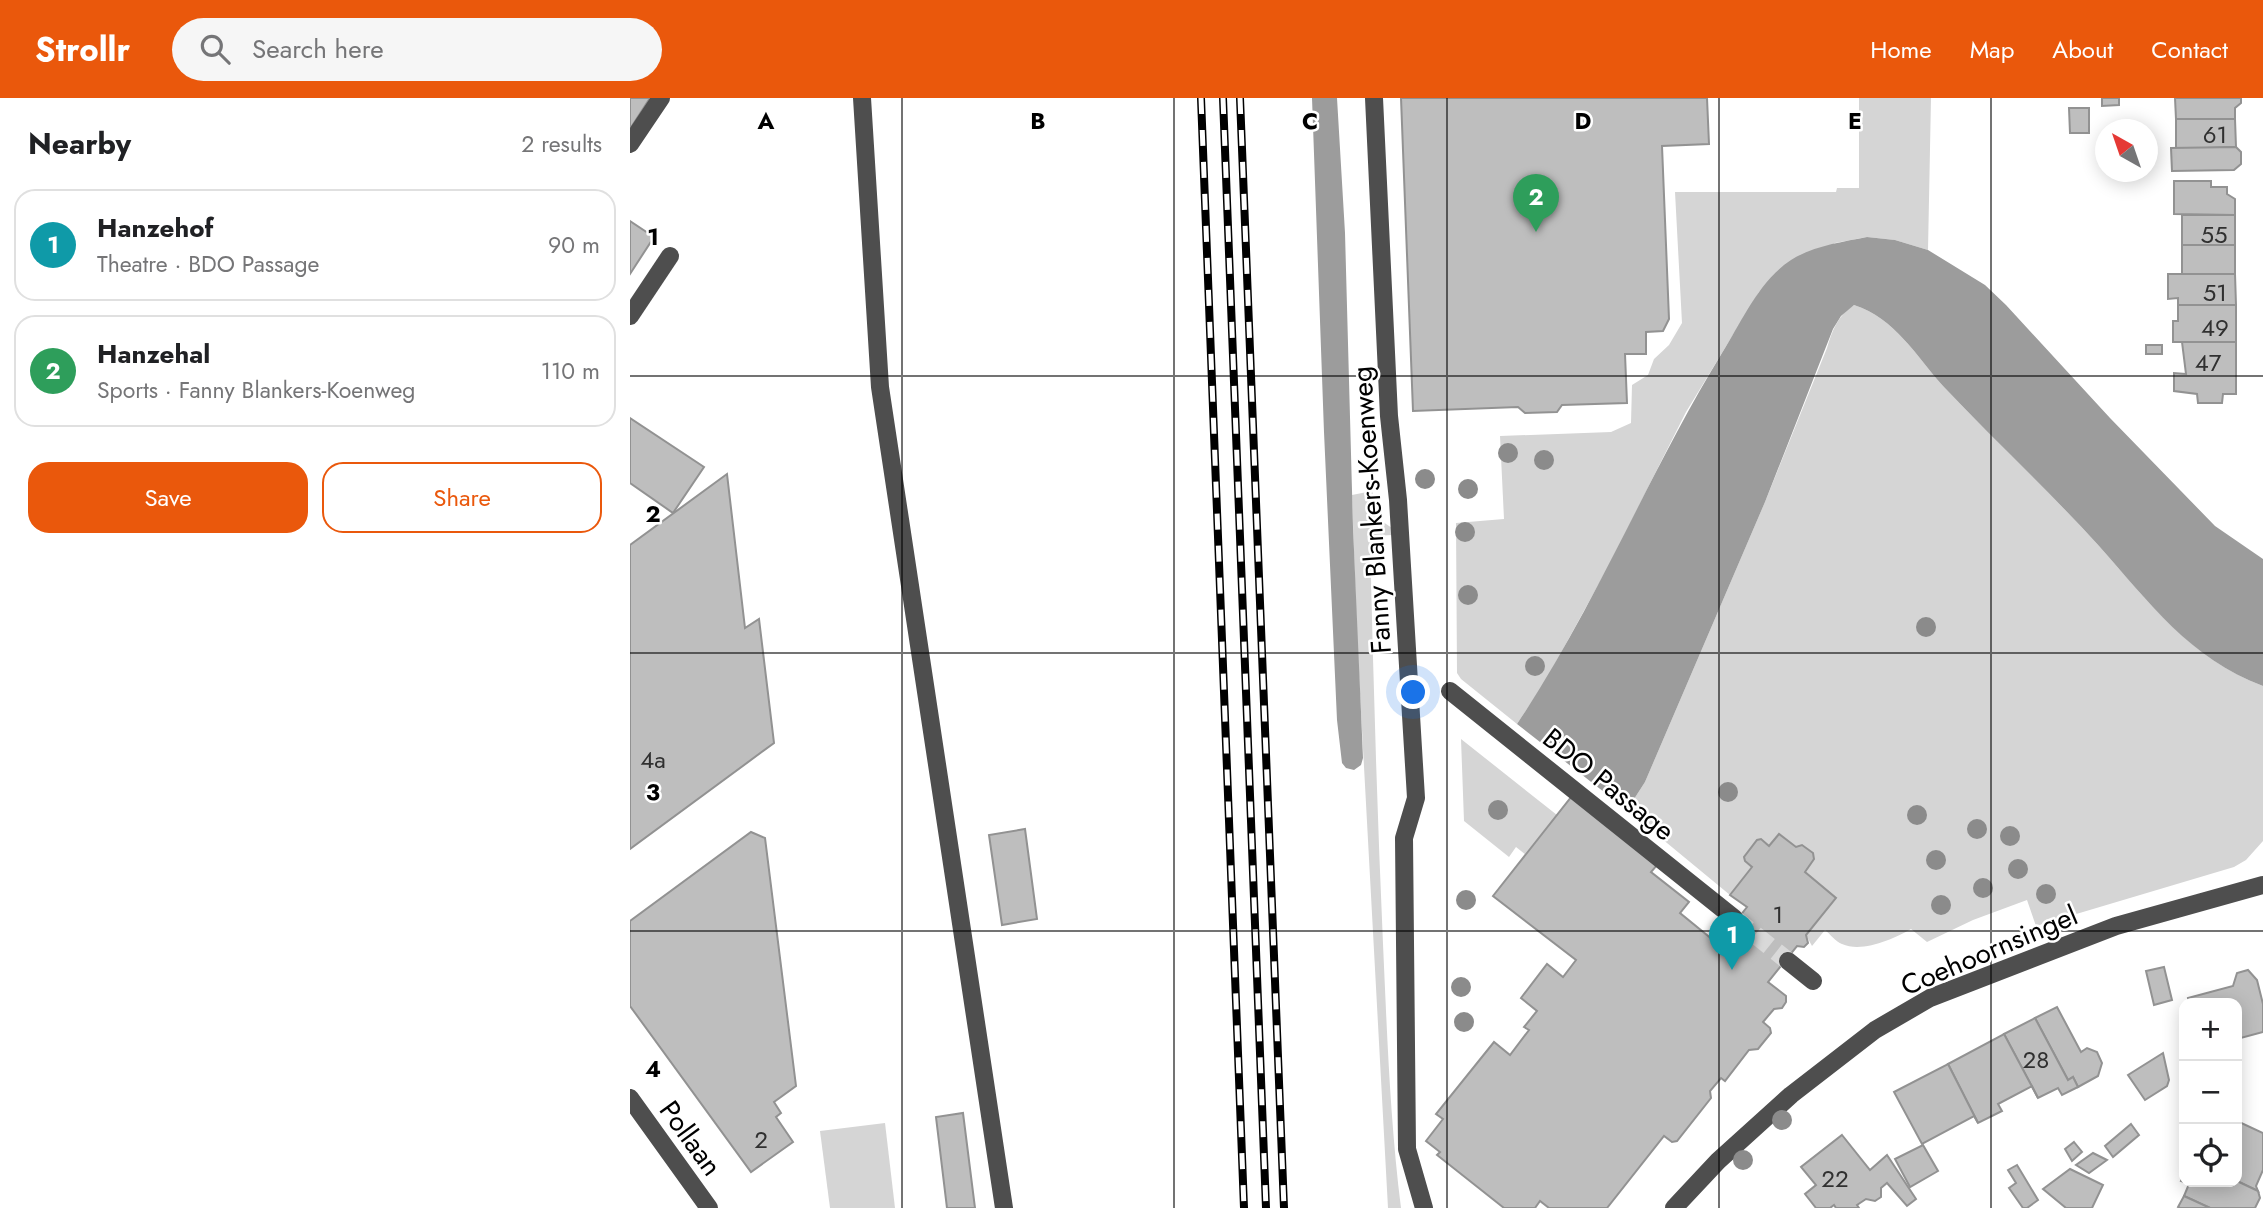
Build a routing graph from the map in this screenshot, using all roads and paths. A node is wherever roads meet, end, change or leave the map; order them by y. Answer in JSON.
{"nodes":[{"id":1,"x":661,"y":98,"type":"edge"},
{"id":2,"x":862,"y":98,"type":"edge"},
{"id":3,"x":1374,"y":98,"type":"edge"},
{"id":4,"x":630,"y":144,"type":"edge"},
{"id":5,"x":670,"y":256,"type":"dead end"},
{"id":6,"x":630,"y":316,"type":"edge"},
{"id":7,"x":1450,"y":691,"type":"dead end"},
{"id":8,"x":2263,"y":885,"type":"edge"},
{"id":9,"x":1734,"y":918,"type":"tunnel mouth"},
{"id":10,"x":1788,"y":961,"type":"tunnel mouth"},
{"id":11,"x":1813,"y":981,"type":"dead end"},
{"id":12,"x":630,"y":1098,"type":"edge"},
{"id":13,"x":709,"y":1208,"type":"edge"},
{"id":14,"x":1004,"y":1208,"type":"edge"},
{"id":15,"x":1424,"y":1208,"type":"edge"},
{"id":16,"x":1674,"y":1208,"type":"edge"}],
"edges":[{"from":1,"to":4,"type":"street"},
{"from":2,"to":14,"type":"street"},
{"from":3,"to":15,"type":"street","name":"Fanny Blankers-Koenweg"},
{"from":5,"to":6,"type":"street"},
{"from":7,"to":9,"type":"street","name":"BDO Passage"},
{"from":8,"to":16,"type":"street","name":"Coehoornsingel"},
{"from":10,"to":11,"type":"street"},
{"from":12,"to":13,"type":"street","name":"Pollaan"}]}
